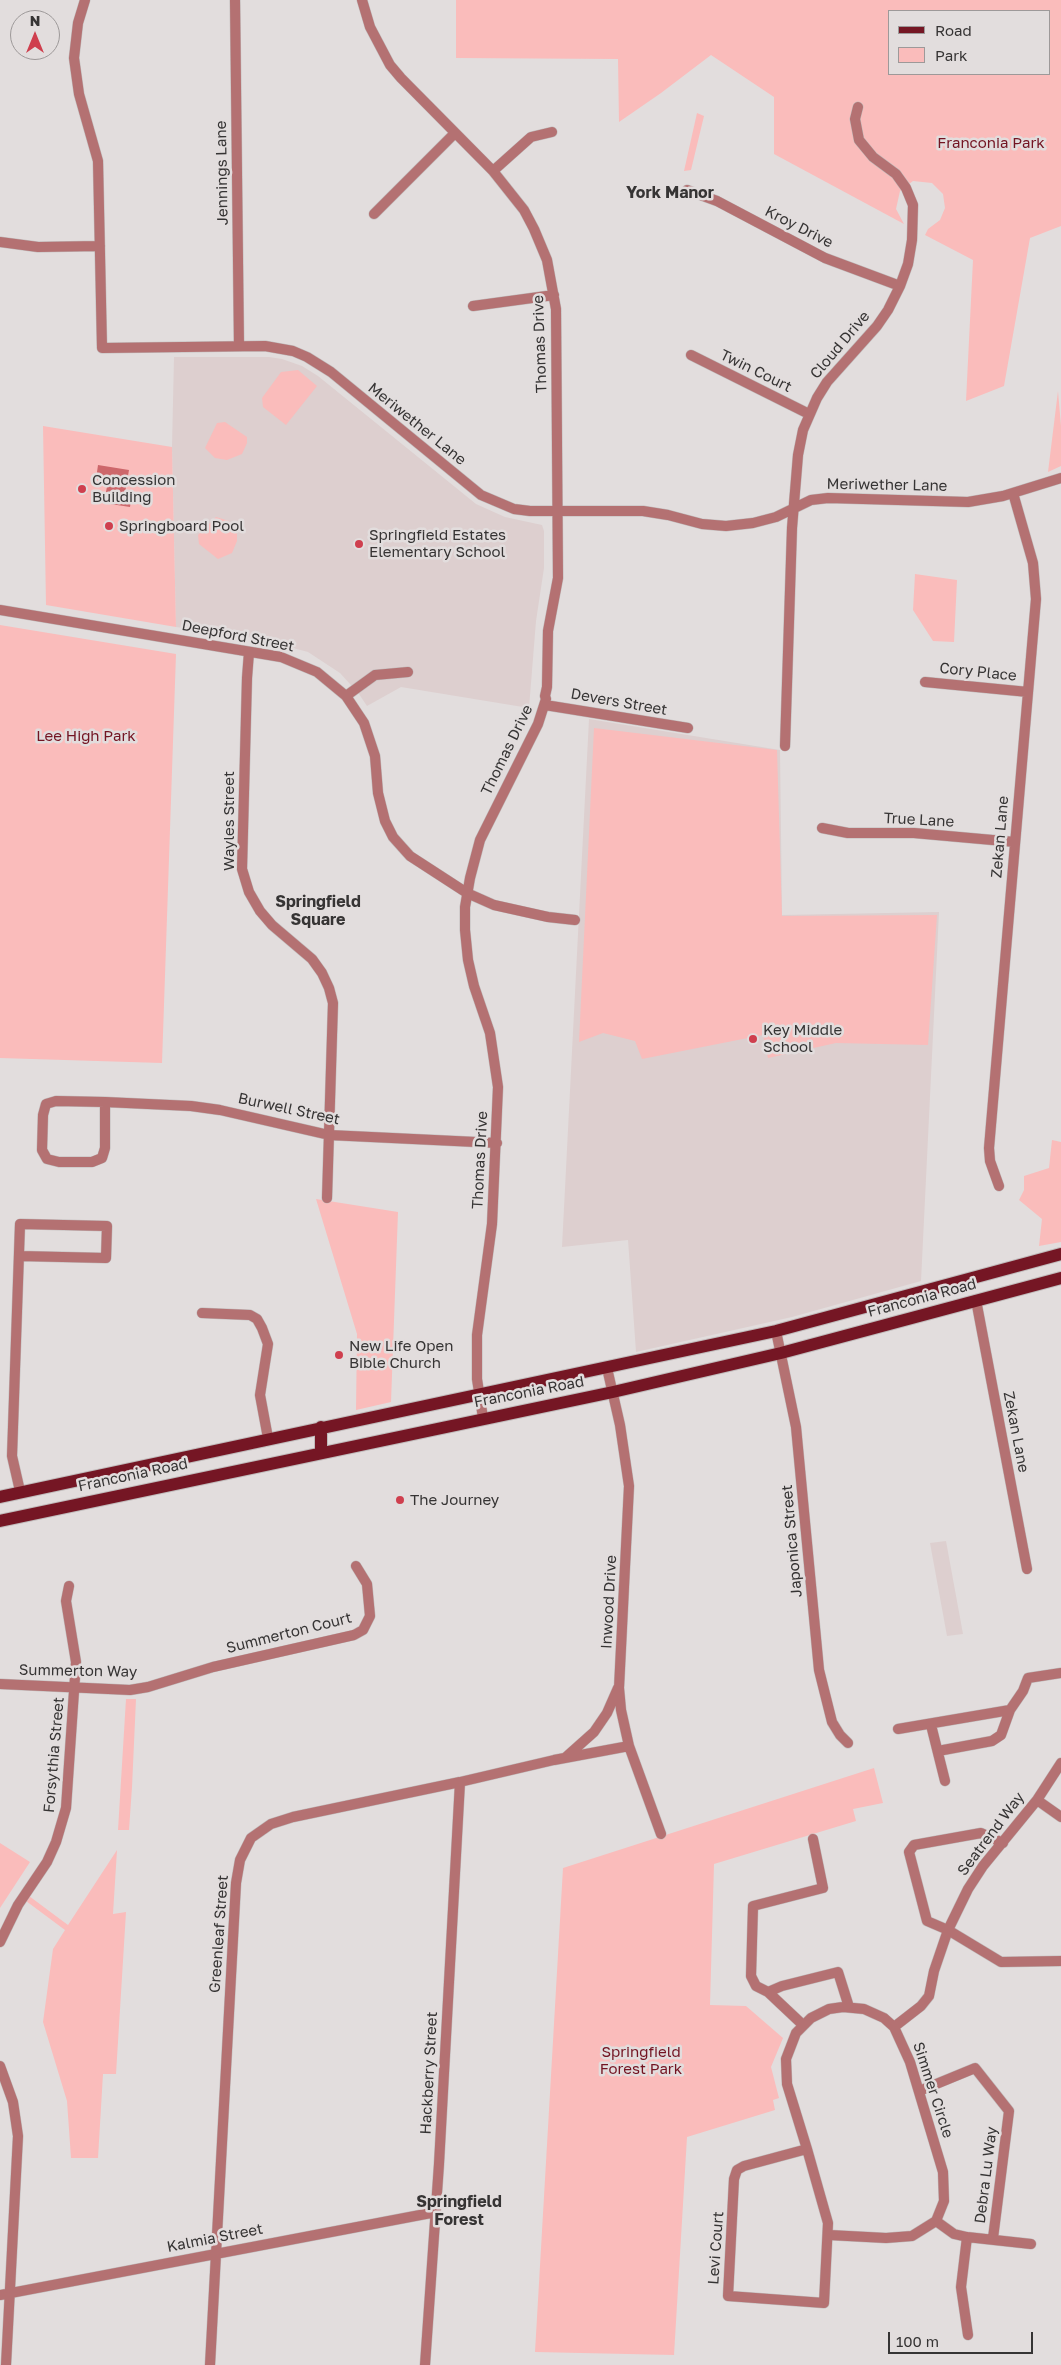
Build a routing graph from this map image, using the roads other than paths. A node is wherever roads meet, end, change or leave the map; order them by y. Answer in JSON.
{"nodes":[{"id":1,"x":85,"y":0,"type":"edge"},
{"id":2,"x":235,"y":0,"type":"edge"},
{"id":3,"x":362,"y":0,"type":"edge"},
{"id":4,"x":858,"y":107,"type":"dead end"},
{"id":5,"x":552,"y":132,"type":"dead end"},
{"id":6,"x":454,"y":133,"type":"junction"},
{"id":7,"x":493,"y":171,"type":"junction"},
{"id":8,"x":688,"y":190,"type":"dead end"},
{"id":9,"x":374,"y":214,"type":"dead end"},
{"id":10,"x":0,"y":242,"type":"edge"},
{"id":11,"x":100,"y":246,"type":"junction"},
{"id":12,"x":900,"y":286,"type":"junction"},
{"id":13,"x":554,"y":295,"type":"junction"},
{"id":14,"x":473,"y":306,"type":"dead end"},
{"id":15,"x":239,"y":346,"type":"junction"},
{"id":16,"x":690,"y":355,"type":"dead end"},
{"id":17,"x":809,"y":414,"type":"junction"},
{"id":18,"x":1061,"y":478,"type":"edge"},
{"id":19,"x":1013,"y":493,"type":"junction"},
{"id":20,"x":794,"y":508,"type":"junction"},
{"id":21,"x":558,"y":511,"type":"junction"},
{"id":22,"x":0,"y":610,"type":"edge"},
{"id":23,"x":249,"y":652,"type":"junction"},
{"id":24,"x":408,"y":672,"type":"dead end"},
{"id":25,"x":925,"y":682,"type":"dead end"},
{"id":26,"x":1028,"y":692,"type":"junction"},
{"id":27,"x":346,"y":696,"type":"junction"},
{"id":28,"x":545,"y":705,"type":"junction"},
{"id":29,"x":688,"y":728,"type":"dead end"},
{"id":30,"x":785,"y":746,"type":"dead end"},
{"id":31,"x":822,"y":828,"type":"dead end"},
{"id":32,"x":1015,"y":842,"type":"junction"},
{"id":33,"x":467,"y":893,"type":"junction"},
{"id":34,"x":575,"y":920,"type":"dead end"},
{"id":35,"x":106,"y":1102,"type":"junction"},
{"id":36,"x":329,"y":1135,"type":"junction"},
{"id":37,"x":497,"y":1144,"type":"junction"},
{"id":38,"x":998,"y":1186,"type":"dead end"},
{"id":39,"x":327,"y":1198,"type":"dead end"},
{"id":40,"x":1061,"y":1254,"type":"edge"},
{"id":41,"x":19,"y":1256,"type":"junction"},
{"id":42,"x":1061,"y":1278,"type":"edge"},
{"id":43,"x":976,"y":1300,"type":"junction"},
{"id":44,"x":202,"y":1313,"type":"dead end"},
{"id":45,"x":776,"y":1331,"type":"junction"},
{"id":46,"x":781,"y":1353,"type":"junction"},
{"id":47,"x":607,"y":1368,"type":"junction"},
{"id":48,"x":613,"y":1392,"type":"junction"},
{"id":49,"x":478,"y":1394,"type":"junction"},
{"id":50,"x":483,"y":1418,"type":"junction"},
{"id":51,"x":321,"y":1427,"type":"junction"},
{"id":52,"x":268,"y":1438,"type":"junction"},
{"id":53,"x":321,"y":1452,"type":"junction"},
{"id":54,"x":20,"y":1491,"type":"junction"},
{"id":55,"x":0,"y":1497,"type":"edge"},
{"id":56,"x":0,"y":1521,"type":"edge"},
{"id":57,"x":356,"y":1566,"type":"dead end"},
{"id":58,"x":1027,"y":1569,"type":"dead end"},
{"id":59,"x":69,"y":1586,"type":"dead end"},
{"id":60,"x":213,"y":1667,"type":"joint"},
{"id":61,"x":1061,"y":1673,"type":"edge"},
{"id":62,"x":0,"y":1684,"type":"edge"},
{"id":63,"x":619,"y":1685,"type":"junction"},
{"id":64,"x":74,"y":1688,"type":"junction"},
{"id":65,"x":1010,"y":1710,"type":"junction"},
{"id":66,"x":931,"y":1725,"type":"junction"},
{"id":67,"x":898,"y":1729,"type":"dead end"},
{"id":68,"x":848,"y":1742,"type":"dead end"},
{"id":69,"x":629,"y":1746,"type":"junction"},
{"id":70,"x":938,"y":1751,"type":"junction"},
{"id":71,"x":565,"y":1758,"type":"junction"},
{"id":72,"x":1061,"y":1763,"type":"edge"},
{"id":73,"x":945,"y":1781,"type":"dead end"},
{"id":74,"x":460,"y":1782,"type":"junction"},
{"id":75,"x":1037,"y":1800,"type":"junction"},
{"id":76,"x":1061,"y":1817,"type":"edge"},
{"id":77,"x":660,"y":1834,"type":"dead end"},
{"id":78,"x":813,"y":1839,"type":"dead end"},
{"id":79,"x":1002,"y":1843,"type":"junction"},
{"id":80,"x":948,"y":1930,"type":"junction"},
{"id":81,"x":0,"y":1942,"type":"edge"},
{"id":82,"x":1061,"y":1961,"type":"edge"},
{"id":83,"x":768,"y":1992,"type":"junction"},
{"id":84,"x":849,"y":2007,"type":"junction"},
{"id":85,"x":803,"y":2025,"type":"junction"},
{"id":86,"x":894,"y":2026,"type":"junction"},
{"id":87,"x":0,"y":2066,"type":"edge"},
{"id":88,"x":919,"y":2091,"type":"junction"},
{"id":89,"x":807,"y":2149,"type":"junction"},
{"id":90,"x":436,"y":2212,"type":"junction"},
{"id":91,"x":936,"y":2221,"type":"junction"},
{"id":92,"x":829,"y":2235,"type":"junction"},
{"id":93,"x":967,"y":2237,"type":"junction"},
{"id":94,"x":993,"y":2238,"type":"junction"},
{"id":95,"x":1031,"y":2244,"type":"dead end"},
{"id":96,"x":216,"y":2254,"type":"junction"},
{"id":97,"x":5,"y":2294,"type":"edge"},
{"id":98,"x":968,"y":2335,"type":"dead end"},
{"id":99,"x":6,"y":2365,"type":"edge"},
{"id":100,"x":210,"y":2365,"type":"edge"},
{"id":101,"x":425,"y":2365,"type":"edge"}],
"edges":[{"from":1,"to":11,"type":"street","name":"Meriwether Lane"},
{"from":2,"to":15,"type":"street","name":"Jennings Lane"},
{"from":3,"to":6,"type":"street","name":"Thomas Drive"},
{"from":4,"to":12,"type":"street","name":"Cloud Drive"},
{"from":5,"to":7,"type":"street"},
{"from":6,"to":7,"type":"street","name":"Thomas Drive"},
{"from":6,"to":9,"type":"street"},
{"from":7,"to":13,"type":"street","name":"Thomas Drive"},
{"from":8,"to":12,"type":"street","name":"Kroy Drive"},
{"from":10,"to":11,"type":"street"},
{"from":11,"to":15,"type":"street","name":"Meriwether Lane"},
{"from":12,"to":17,"type":"street","name":"Cloud Drive"},
{"from":13,"to":14,"type":"street"},
{"from":13,"to":21,"type":"street","name":"Thomas Drive"},
{"from":15,"to":21,"type":"street","name":"Meriwether Lane"},
{"from":16,"to":17,"type":"street","name":"Twin Court"},
{"from":17,"to":20,"type":"street","name":"Cloud Drive"},
{"from":18,"to":19,"type":"street","name":"Meriwether Lane"},
{"from":19,"to":20,"type":"street","name":"Meriwether Lane"},
{"from":19,"to":26,"type":"street","name":"Zekan Lane"},
{"from":20,"to":21,"type":"street","name":"Meriwether Lane"},
{"from":20,"to":30,"type":"street","name":"Cloud Drive"},
{"from":21,"to":28,"type":"street","name":"Thomas Drive"},
{"from":22,"to":23,"type":"street","name":"Deepford Street"},
{"from":23,"to":27,"type":"street","name":"Deepford Street"},
{"from":23,"to":36,"type":"street","name":"Wayles Street"},
{"from":24,"to":27,"type":"street"},
{"from":25,"to":26,"type":"street","name":"Cory Place"},
{"from":26,"to":32,"type":"street","name":"Zekan Lane"},
{"from":27,"to":33,"type":"street","name":"Deepford Street"},
{"from":28,"to":29,"type":"street","name":"Devers Street"},
{"from":28,"to":33,"type":"street","name":"Thomas Drive"},
{"from":31,"to":32,"type":"street","name":"True Lane"},
{"from":32,"to":38,"type":"street","name":"Zekan Lane"},
{"from":33,"to":34,"type":"street","name":"Deepford Street"},
{"from":33,"to":37,"type":"street","name":"Thomas Drive"},
{"from":35,"to":35,"type":"street","name":"Burwell Street"},
{"from":35,"to":36,"type":"street","name":"Burwell Street"},
{"from":36,"to":37,"type":"street","name":"Burwell Street"},
{"from":36,"to":39,"type":"street","name":"Wayles Street"},
{"from":37,"to":49,"type":"street","name":"Thomas Drive"},
{"from":40,"to":45,"type":"main road","name":"Franconia Road"},
{"from":41,"to":41,"type":"street"},
{"from":41,"to":54,"type":"street"},
{"from":42,"to":43,"type":"main road","name":"Franconia Road"},
{"from":43,"to":46,"type":"main road","name":"Franconia Road"},
{"from":43,"to":58,"type":"street","name":"Zekan Lane"},
{"from":44,"to":52,"type":"street"},
{"from":45,"to":46,"type":"street","name":"Japonica Street"},
{"from":45,"to":47,"type":"main road","name":"Franconia Road"},
{"from":46,"to":48,"type":"main road","name":"Franconia Road"},
{"from":46,"to":68,"type":"street","name":"Japonica Street"},
{"from":47,"to":48,"type":"street","name":"Inwood Drive"},
{"from":47,"to":49,"type":"main road","name":"Franconia Road"},
{"from":48,"to":50,"type":"main road","name":"Franconia Road"},
{"from":48,"to":63,"type":"street","name":"Inwood Drive"},
{"from":49,"to":50,"type":"street","name":"Thomas Drive"},
{"from":49,"to":51,"type":"main road","name":"Franconia Road"},
{"from":50,"to":53,"type":"main road","name":"Franconia Road"},
{"from":51,"to":52,"type":"main road","name":"Franconia Road"},
{"from":51,"to":53,"type":"main road"},
{"from":52,"to":54,"type":"main road","name":"Franconia Road"},
{"from":53,"to":56,"type":"main road","name":"Franconia Road"},
{"from":54,"to":55,"type":"main road","name":"Franconia Road"},
{"from":57,"to":60,"type":"street","name":"Summerton Court"},
{"from":59,"to":64,"type":"street","name":"Forsythia Street"},
{"from":60,"to":64,"type":"street","name":"Summerton Way"},
{"from":61,"to":65,"type":"street"},
{"from":62,"to":64,"type":"street","name":"Summerton Way"},
{"from":63,"to":69,"type":"street","name":"Inwood Drive"},
{"from":63,"to":71,"type":"street"},
{"from":64,"to":81,"type":"street","name":"Forsythia Street"},
{"from":65,"to":66,"type":"street"},
{"from":65,"to":70,"type":"street"},
{"from":66,"to":67,"type":"street"},
{"from":66,"to":70,"type":"street"},
{"from":69,"to":71,"type":"street","name":"Greenleaf Street"},
{"from":69,"to":77,"type":"street","name":"Inwood Drive"},
{"from":70,"to":73,"type":"street"},
{"from":71,"to":74,"type":"street","name":"Greenleaf Street"},
{"from":72,"to":75,"type":"street","name":"Seatrend Way"},
{"from":74,"to":90,"type":"street","name":"Hackberry Street"},
{"from":74,"to":96,"type":"street","name":"Greenleaf Street"},
{"from":75,"to":76,"type":"street"},
{"from":75,"to":79,"type":"street","name":"Seatrend Way"},
{"from":78,"to":83,"type":"street"},
{"from":79,"to":80,"type":"street","name":"Seatrend Way"},
{"from":79,"to":80,"type":"street"},
{"from":80,"to":82,"type":"street"},
{"from":80,"to":86,"type":"street","name":"Seatrend Way"},
{"from":83,"to":84,"type":"street"},
{"from":83,"to":85,"type":"street"},
{"from":84,"to":85,"type":"street","name":"Simmer Circle"},
{"from":84,"to":86,"type":"street","name":"Simmer Circle"},
{"from":85,"to":89,"type":"street","name":"Simmer Circle"},
{"from":86,"to":88,"type":"street","name":"Simmer Circle"},
{"from":87,"to":97,"type":"street"},
{"from":88,"to":91,"type":"street","name":"Simmer Circle"},
{"from":88,"to":94,"type":"street","name":"Debra Lu Way"},
{"from":89,"to":92,"type":"street","name":"Simmer Circle"},
{"from":89,"to":92,"type":"street","name":"Levi Court"},
{"from":90,"to":96,"type":"street","name":"Kalmia Street"},
{"from":90,"to":101,"type":"street","name":"Hackberry Street"},
{"from":91,"to":92,"type":"street"},
{"from":91,"to":93,"type":"street","name":"Debra Lu Way"},
{"from":93,"to":94,"type":"street","name":"Debra Lu Way"},
{"from":93,"to":98,"type":"street","name":"Debra Lu Way"},
{"from":94,"to":95,"type":"street","name":"Debra Lu Way"},
{"from":96,"to":97,"type":"street","name":"Kalmia Street"},
{"from":96,"to":100,"type":"street","name":"Greenleaf Street"},
{"from":97,"to":99,"type":"street"}]}
